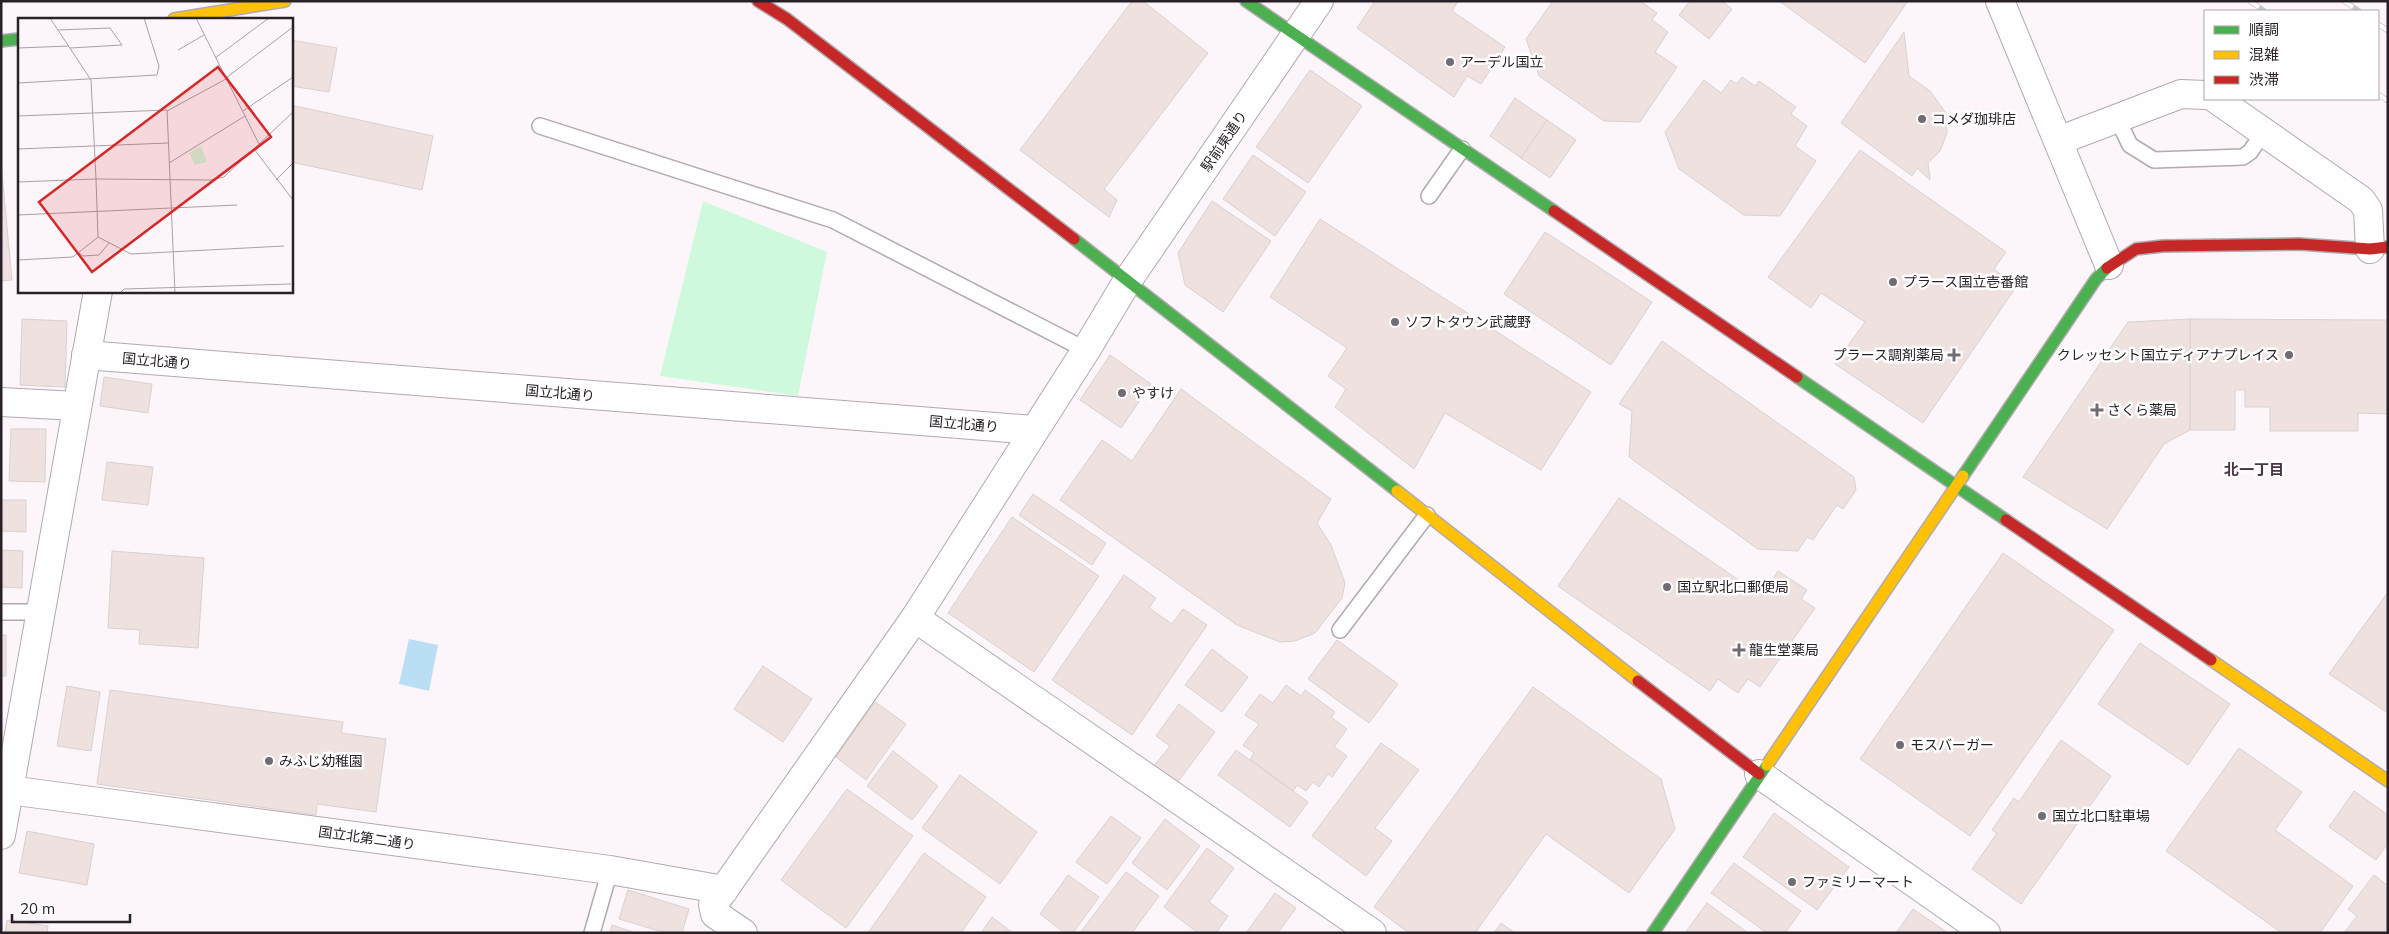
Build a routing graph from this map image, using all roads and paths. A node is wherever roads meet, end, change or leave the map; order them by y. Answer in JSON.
{"nodes":[{"id":1,"x":285,"y":1,"type":"edge"},
{"id":2,"x":758,"y":1,"type":"edge"},
{"id":3,"x":1246,"y":1,"type":"edge"},
{"id":4,"x":1319,"y":1,"type":"edge"},
{"id":5,"x":2000,"y":1,"type":"edge"},
{"id":6,"x":225,"y":5,"type":"edge"},
{"id":7,"x":178,"y":18,"type":"edge"},
{"id":8,"x":1296,"y":35,"type":"junction"},
{"id":9,"x":18,"y":39,"type":"edge"},
{"id":10,"x":1,"y":41,"type":"edge"},
{"id":11,"x":2204,"y":95,"type":"edge"},
{"id":12,"x":2217,"y":100,"type":"edge"},
{"id":13,"x":2117,"y":118,"type":"junction"},
{"id":14,"x":540,"y":126,"type":"dead end"},
{"id":15,"x":2264,"y":132,"type":"junction"},
{"id":16,"x":2058,"y":141,"type":"junction"},
{"id":17,"x":1462,"y":149,"type":"junction"},
{"id":18,"x":1429,"y":196,"type":"dead end"},
{"id":19,"x":2379,"y":248,"type":"edge"},
{"id":20,"x":2109,"y":264,"type":"junction"},
{"id":21,"x":1128,"y":280,"type":"junction"},
{"id":22,"x":98,"y":292,"type":"edge"},
{"id":23,"x":1086,"y":350,"type":"junction"},
{"id":24,"x":86,"y":355,"type":"junction"},
{"id":25,"x":1,"y":402,"type":"edge"},
{"id":26,"x":77,"y":406,"type":"junction"},
{"id":27,"x":1034,"y":430,"type":"junction"},
{"id":28,"x":1956,"y":486,"type":"junction"},
{"id":29,"x":1427,"y":515,"type":"junction"},
{"id":30,"x":1,"y":612,"type":"edge"},
{"id":31,"x":42,"y":612,"type":"junction"},
{"id":32,"x":915,"y":618,"type":"junction"},
{"id":33,"x":1340,"y":630,"type":"dead end"},
{"id":34,"x":1759,"y":774,"type":"junction"},
{"id":35,"x":2388,"y":781,"type":"edge"},
{"id":36,"x":6,"y":797,"type":"edge"},
{"id":37,"x":1,"y":836,"type":"edge"},
{"id":38,"x":610,"y":870,"type":"junction"},
{"id":39,"x":724,"y":890,"type":"junction"},
{"id":40,"x":1972,"y":929,"type":"edge"},
{"id":41,"x":592,"y":933,"type":"edge"},
{"id":42,"x":743,"y":933,"type":"edge"},
{"id":43,"x":1372,"y":933,"type":"edge"},
{"id":44,"x":1653,"y":933,"type":"edge"}],
"edges":[{"from":1,"to":6,"type":"main road"},
{"from":2,"to":21,"type":"main road"},
{"from":3,"to":8,"type":"main road"},
{"from":4,"to":8,"type":"street","name":"駅前東通り"},
{"from":5,"to":16,"type":"street"},
{"from":6,"to":7,"type":"main road"},
{"from":8,"to":17,"type":"main road"},
{"from":8,"to":21,"type":"street","name":"駅前東通り"},
{"from":9,"to":10,"type":"main road"},
{"from":11,"to":13,"type":"street"},
{"from":12,"to":15,"type":"street"},
{"from":13,"to":15,"type":"lane"},
{"from":13,"to":16,"type":"street"},
{"from":14,"to":23,"type":"lane"},
{"from":15,"to":19,"type":"street"},
{"from":16,"to":20,"type":"street"},
{"from":17,"to":18,"type":"lane"},
{"from":17,"to":28,"type":"main road"},
{"from":19,"to":20,"type":"main road"},
{"from":20,"to":28,"type":"main road"},
{"from":21,"to":23,"type":"street","name":"駅前東通り"},
{"from":21,"to":29,"type":"main road"},
{"from":22,"to":24,"type":"street"},
{"from":23,"to":27,"type":"street","name":"駅前東通り"},
{"from":24,"to":26,"type":"street"},
{"from":24,"to":27,"type":"street","name":"国立北通り"},
{"from":25,"to":26,"type":"street"},
{"from":26,"to":31,"type":"street"},
{"from":27,"to":32,"type":"street","name":"駅前東通り"},
{"from":28,"to":34,"type":"main road"},
{"from":28,"to":35,"type":"main road"},
{"from":29,"to":33,"type":"lane"},
{"from":29,"to":34,"type":"main road"},
{"from":30,"to":31,"type":"lane"},
{"from":31,"to":36,"type":"street"},
{"from":32,"to":39,"type":"street","name":"駅前東通り"},
{"from":32,"to":43,"type":"street"},
{"from":34,"to":40,"type":"street"},
{"from":34,"to":44,"type":"main road"},
{"from":36,"to":37,"type":"street"},
{"from":36,"to":38,"type":"street","name":"国立北第二通り"},
{"from":38,"to":39,"type":"street","name":"国立北第二通り"},
{"from":38,"to":41,"type":"lane"},
{"from":39,"to":42,"type":"street","name":"駅前東通り"}]}
